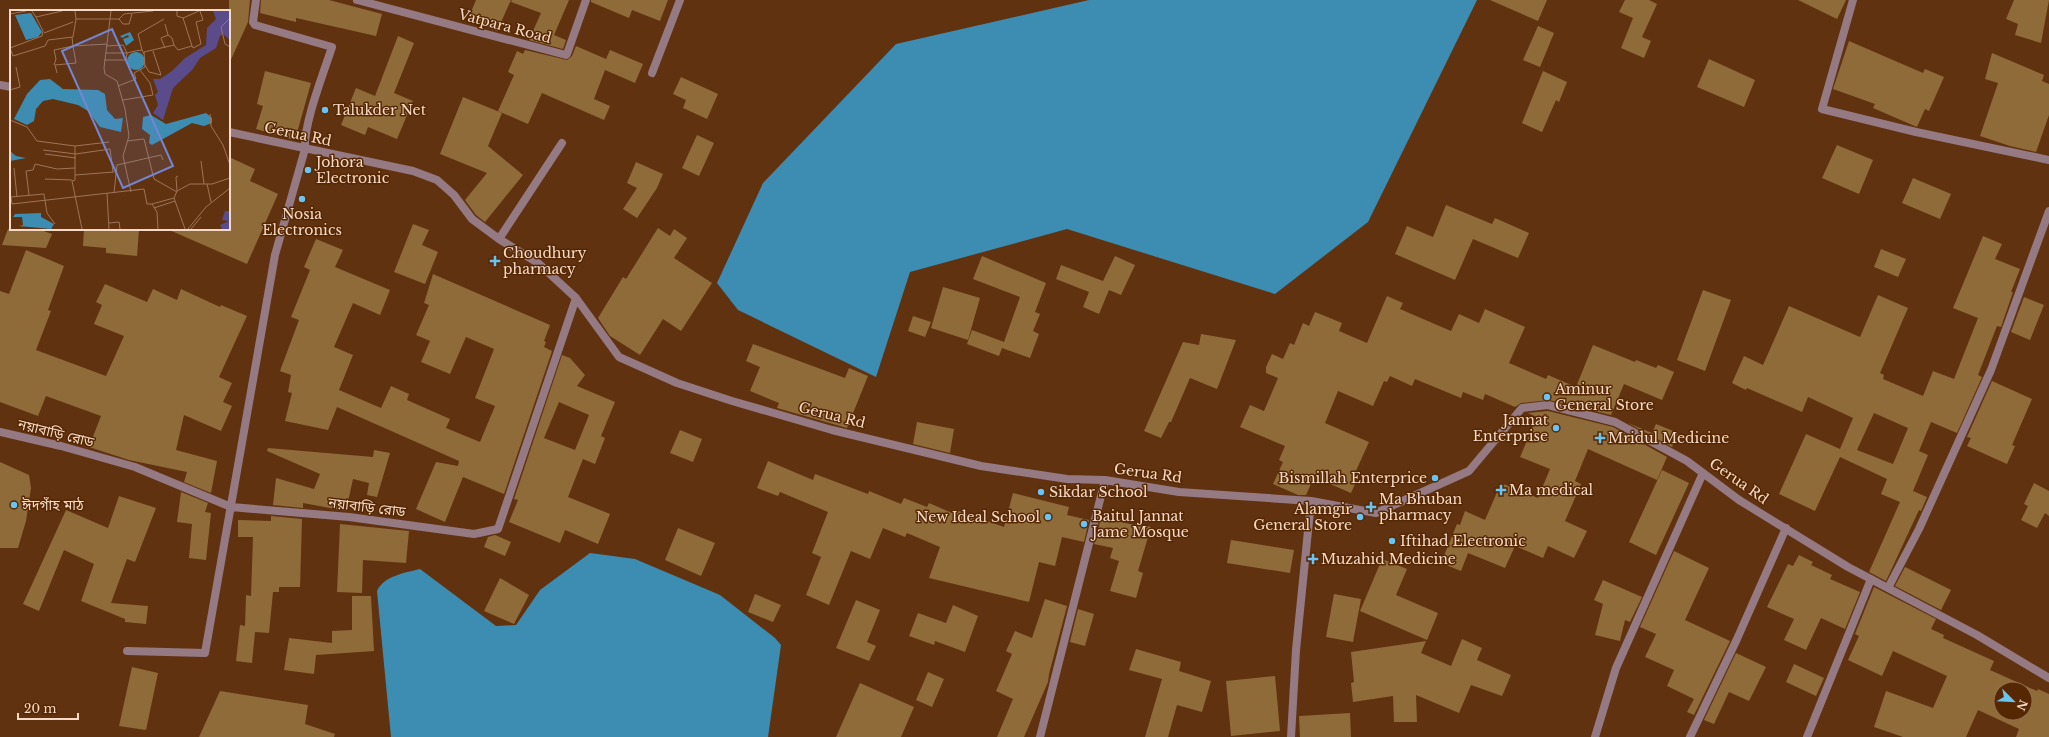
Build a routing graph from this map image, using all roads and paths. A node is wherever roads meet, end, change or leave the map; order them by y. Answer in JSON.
{"nodes":[{"id":1,"x":256,"y":0,"type":"edge"},
{"id":2,"x":357,"y":0,"type":"edge"},
{"id":3,"x":586,"y":0,"type":"edge"},
{"id":4,"x":680,"y":0,"type":"edge"},
{"id":5,"x":1853,"y":0,"type":"edge"},
{"id":6,"x":652,"y":72,"type":"dead end"},
{"id":7,"x":0,"y":85,"type":"edge"},
{"id":8,"x":10,"y":87,"type":"edge"},
{"id":9,"x":230,"y":132,"type":"edge"},
{"id":10,"x":562,"y":143,"type":"dead end"},
{"id":11,"x":305,"y":149,"type":"junction"},
{"id":12,"x":2049,"y":160,"type":"edge"},
{"id":13,"x":2049,"y":210,"type":"edge"},
{"id":14,"x":499,"y":239,"type":"junction"},
{"id":15,"x":576,"y":298,"type":"junction"},
{"id":16,"x":0,"y":432,"type":"edge"},
{"id":17,"x":1703,"y":473,"type":"junction"},
{"id":18,"x":1106,"y":480,"type":"junction"},
{"id":19,"x":1311,"y":501,"type":"junction"},
{"id":20,"x":231,"y":507,"type":"junction"},
{"id":21,"x":1786,"y":528,"type":"junction"},
{"id":22,"x":1871,"y":579,"type":"junction"},
{"id":23,"x":1888,"y":588,"type":"junction"},
{"id":24,"x":127,"y":651,"type":"dead end"},
{"id":25,"x":2049,"y":678,"type":"edge"},
{"id":26,"x":1040,"y":737,"type":"edge"},
{"id":27,"x":1291,"y":737,"type":"edge"},
{"id":28,"x":1595,"y":737,"type":"edge"},
{"id":29,"x":1690,"y":737,"type":"edge"},
{"id":30,"x":1807,"y":737,"type":"edge"}],
"edges":[{"from":1,"to":11,"type":"street"},
{"from":2,"to":3,"type":"street","name":"Vatpara Road"},
{"from":4,"to":6,"type":"street"},
{"from":5,"to":12,"type":"street"},
{"from":7,"to":8,"type":"street"},
{"from":9,"to":11,"type":"street","name":"Gerua Rd"},
{"from":10,"to":14,"type":"street"},
{"from":11,"to":14,"type":"street","name":"Gerua Rd"},
{"from":11,"to":20,"type":"street"},
{"from":13,"to":23,"type":"street"},
{"from":14,"to":15,"type":"street","name":"Gerua Rd"},
{"from":15,"to":18,"type":"street","name":"Gerua Rd"},
{"from":15,"to":20,"type":"street","name":"নয়াবাড়ি রোড"},
{"from":16,"to":20,"type":"street","name":"নয়াবাড়ি রোড"},
{"from":17,"to":19,"type":"street","name":"Gerua Rd"},
{"from":17,"to":21,"type":"street","name":"Gerua Rd"},
{"from":17,"to":28,"type":"street"},
{"from":18,"to":19,"type":"street","name":"Gerua Rd"},
{"from":18,"to":26,"type":"street"},
{"from":19,"to":27,"type":"street"},
{"from":20,"to":24,"type":"street"},
{"from":21,"to":22,"type":"street","name":"Gerua Rd"},
{"from":21,"to":29,"type":"street"},
{"from":22,"to":23,"type":"street","name":"Gerua Rd"},
{"from":22,"to":30,"type":"street"},
{"from":23,"to":25,"type":"street","name":"Gerua Rd"}]}
